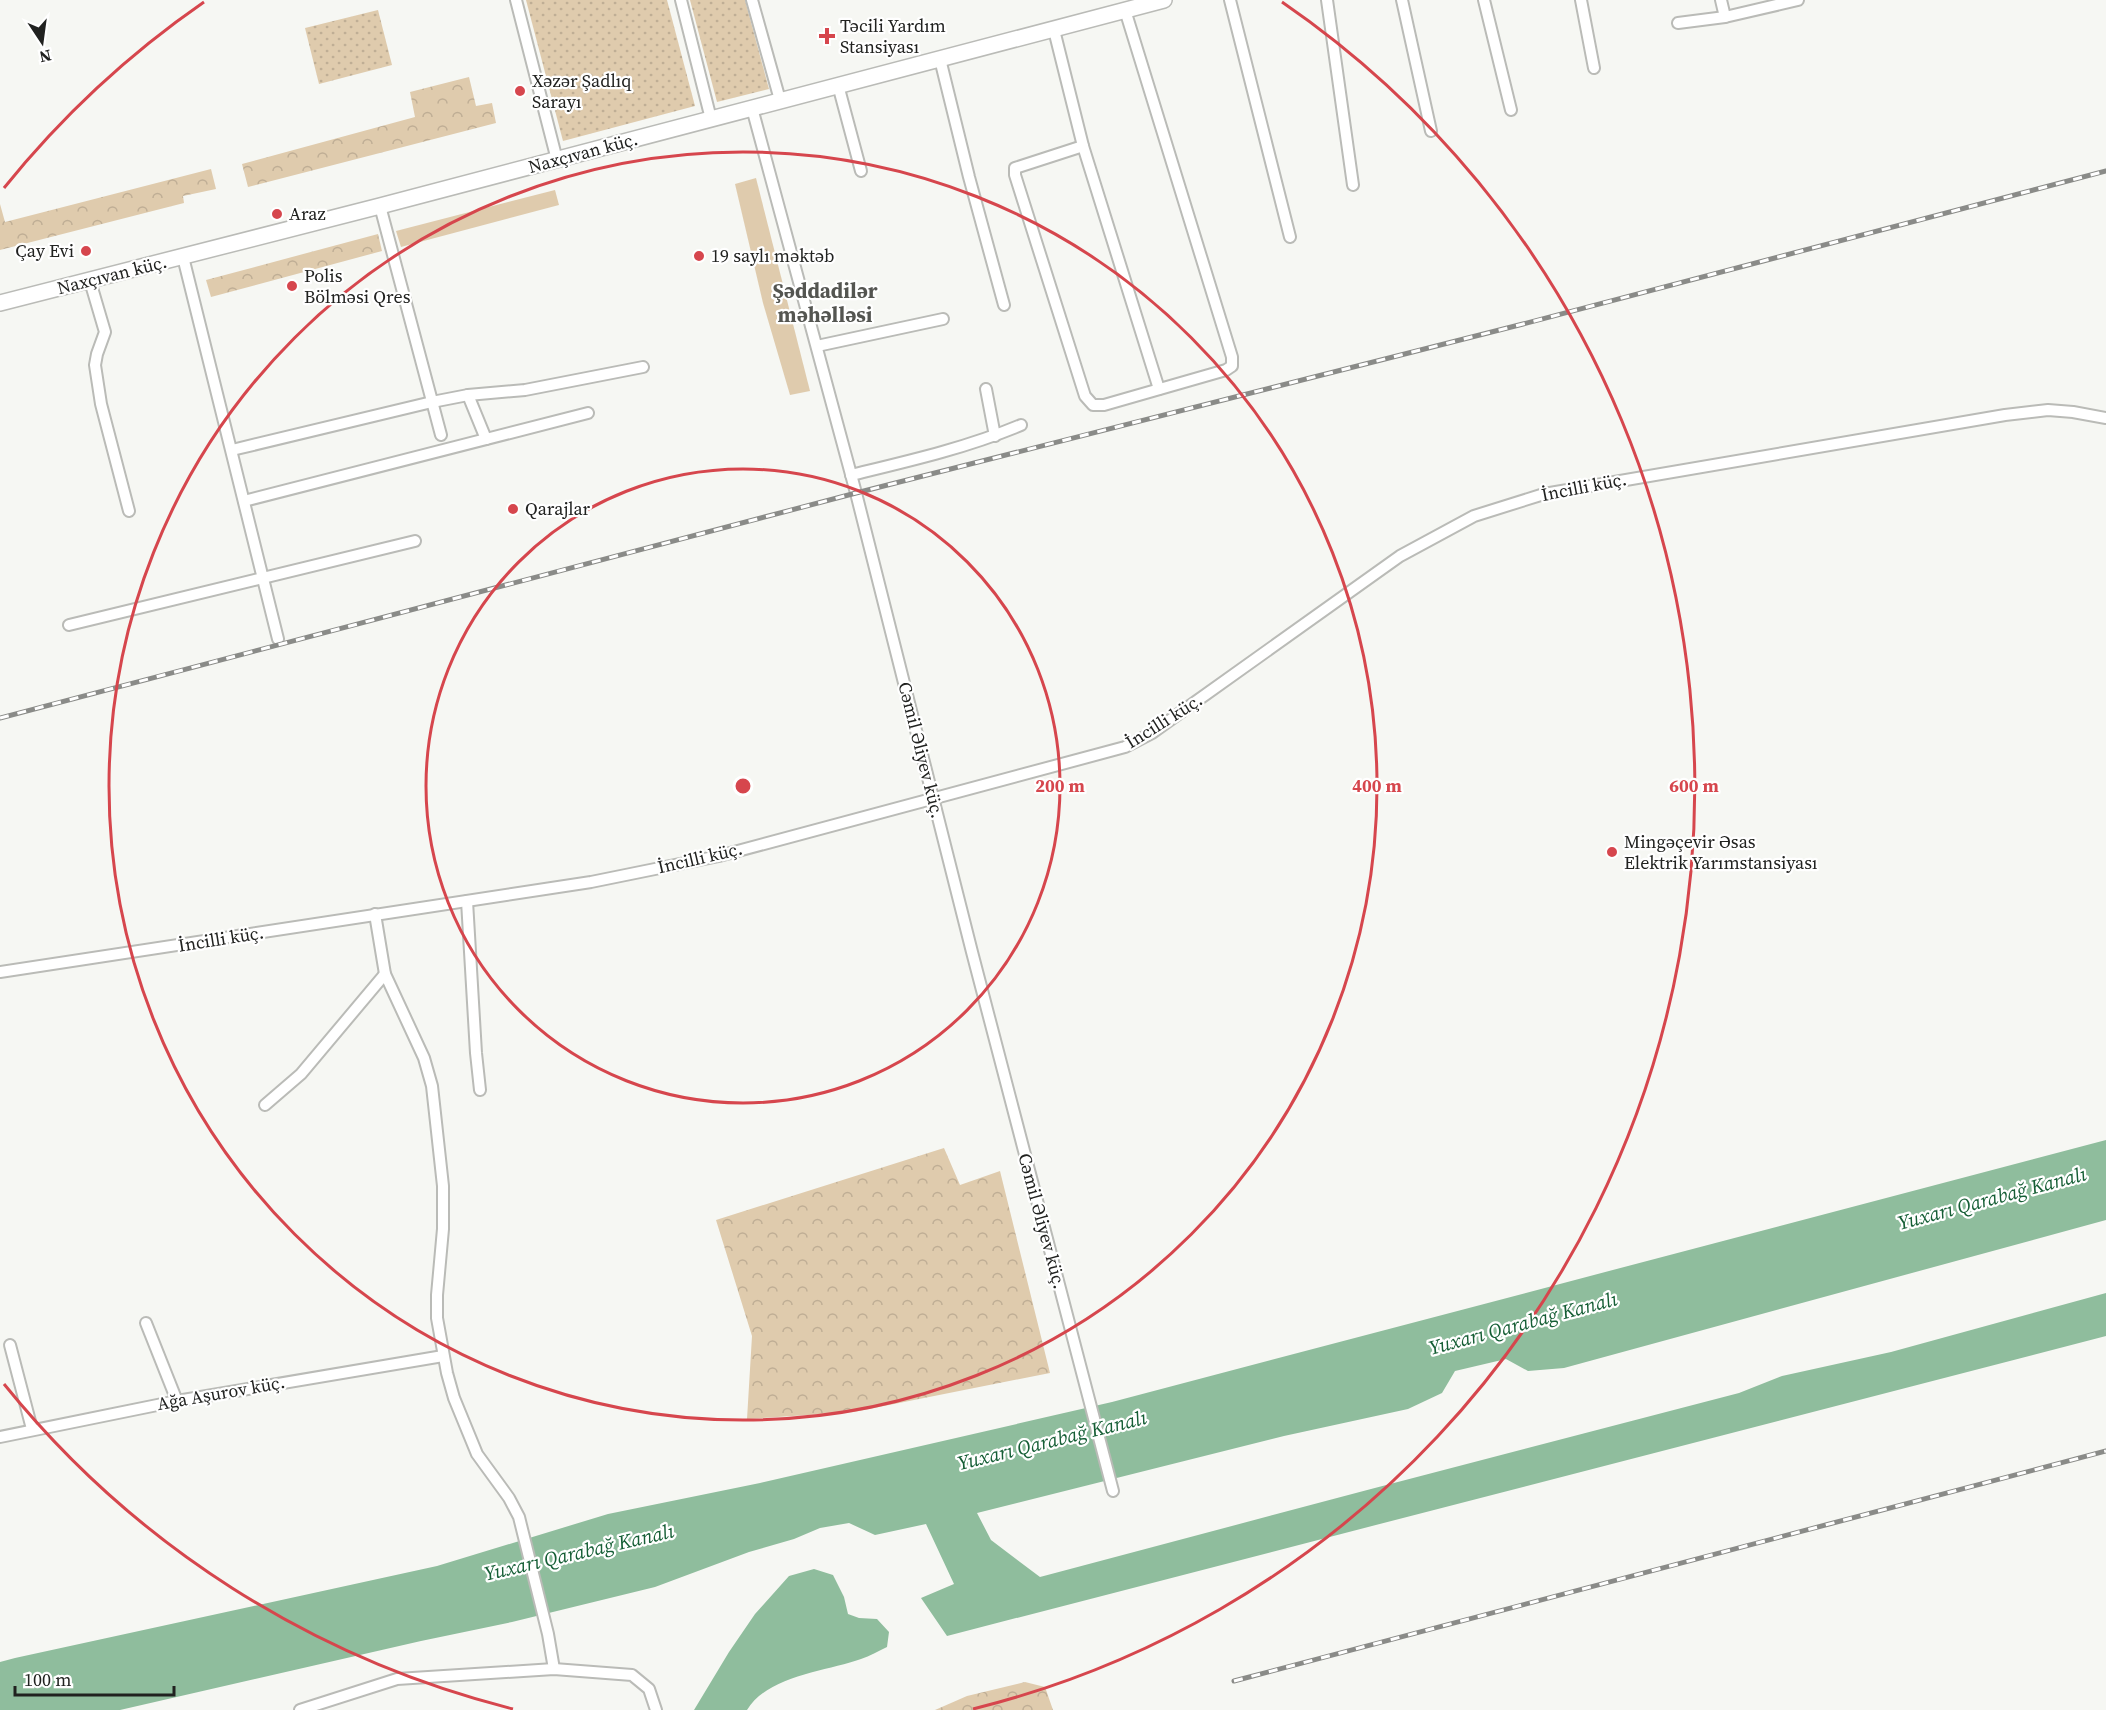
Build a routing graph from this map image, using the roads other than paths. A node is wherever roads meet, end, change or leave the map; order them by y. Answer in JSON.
{"nodes":[{"id":1,"x":516,"y":0,"type":"edge"},
{"id":2,"x":681,"y":0,"type":"edge"},
{"id":3,"x":752,"y":0,"type":"edge"},
{"id":4,"x":1164,"y":0,"type":"edge"},
{"id":5,"x":1230,"y":0,"type":"edge"},
{"id":6,"x":1327,"y":0,"type":"edge"},
{"id":7,"x":1402,"y":0,"type":"edge"},
{"id":8,"x":1484,"y":0,"type":"edge"},
{"id":9,"x":1581,"y":0,"type":"edge"},
{"id":10,"x":1721,"y":0,"type":"edge"},
{"id":11,"x":1798,"y":0,"type":"edge"},
{"id":12,"x":1125,"y":10,"type":"junction"},
{"id":13,"x":1725,"y":16,"type":"junction"},
{"id":14,"x":1678,"y":23,"type":"dead end"},
{"id":15,"x":1054,"y":30,"type":"junction"},
{"id":16,"x":940,"y":59,"type":"junction"},
{"id":17,"x":1594,"y":68,"type":"dead end"},
{"id":18,"x":838,"y":85,"type":"junction"},
{"id":19,"x":780,"y":100,"type":"junction"},
{"id":20,"x":752,"y":108,"type":"junction"},
{"id":21,"x":1511,"y":110,"type":"dead end"},
{"id":22,"x":711,"y":119,"type":"junction"},
{"id":23,"x":1431,"y":131,"type":"dead end"},
{"id":24,"x":1083,"y":146,"type":"junction"},
{"id":25,"x":557,"y":160,"type":"junction"},
{"id":26,"x":861,"y":171,"type":"dead end"},
{"id":27,"x":1353,"y":185,"type":"dead end"},
{"id":28,"x":380,"y":206,"type":"junction"},
{"id":29,"x":1290,"y":237,"type":"dead end"},
{"id":30,"x":183,"y":257,"type":"junction"},
{"id":31,"x":90,"y":281,"type":"junction"},
{"id":32,"x":0,"y":303,"type":"edge"},
{"id":33,"x":1004,"y":305,"type":"dead end"},
{"id":34,"x":943,"y":319,"type":"dead end"},
{"id":35,"x":816,"y":346,"type":"junction"},
{"id":36,"x":643,"y":367,"type":"dead end"},
{"id":37,"x":986,"y":389,"type":"dead end"},
{"id":38,"x":1159,"y":389,"type":"junction"},
{"id":39,"x":468,"y":395,"type":"junction"},
{"id":40,"x":432,"y":402,"type":"junction"},
{"id":41,"x":588,"y":413,"type":"dead end"},
{"id":42,"x":2106,"y":418,"type":"edge"},
{"id":43,"x":1021,"y":425,"type":"dead end"},
{"id":44,"x":441,"y":435,"type":"dead end"},
{"id":45,"x":995,"y":436,"type":"junction"},
{"id":46,"x":486,"y":439,"type":"junction"},
{"id":47,"x":232,"y":450,"type":"junction"},
{"id":48,"x":851,"y":475,"type":"junction"},
{"id":49,"x":244,"y":501,"type":"junction"},
{"id":50,"x":129,"y":511,"type":"dead end"},
{"id":51,"x":415,"y":541,"type":"dead end"},
{"id":52,"x":263,"y":578,"type":"junction"},
{"id":53,"x":69,"y":625,"type":"dead end"},
{"id":54,"x":278,"y":639,"type":"dead end"},
{"id":55,"x":933,"y":798,"type":"junction"},
{"id":56,"x":467,"y":901,"type":"junction"},
{"id":57,"x":375,"y":915,"type":"junction"},
{"id":58,"x":0,"y":972,"type":"edge"},
{"id":59,"x":385,"y":974,"type":"junction"},
{"id":60,"x":480,"y":1090,"type":"dead end"},
{"id":61,"x":265,"y":1105,"type":"dead end"},
{"id":62,"x":146,"y":1323,"type":"dead end"},
{"id":63,"x":10,"y":1345,"type":"dead end"},
{"id":64,"x":443,"y":1356,"type":"junction"},
{"id":65,"x":177,"y":1401,"type":"junction"},
{"id":66,"x":32,"y":1429,"type":"junction"},
{"id":67,"x":0,"y":1437,"type":"edge"},
{"id":68,"x":1113,"y":1491,"type":"dead end"},
{"id":69,"x":554,"y":1668,"type":"junction"},
{"id":70,"x":300,"y":1710,"type":"edge"},
{"id":71,"x":656,"y":1710,"type":"edge"}],
"edges":[{"from":1,"to":25,"type":"street"},
{"from":2,"to":22,"type":"street"},
{"from":3,"to":19,"type":"street"},
{"from":4,"to":12,"type":"street","name":"Naxçıvan küç."},
{"from":5,"to":29,"type":"street"},
{"from":6,"to":27,"type":"street"},
{"from":7,"to":23,"type":"street"},
{"from":8,"to":21,"type":"street"},
{"from":9,"to":17,"type":"street"},
{"from":10,"to":13,"type":"street"},
{"from":11,"to":13,"type":"street"},
{"from":12,"to":15,"type":"street","name":"Naxçıvan küç."},
{"from":12,"to":38,"type":"street"},
{"from":13,"to":14,"type":"street"},
{"from":15,"to":16,"type":"street","name":"Naxçıvan küç."},
{"from":15,"to":24,"type":"street"},
{"from":16,"to":18,"type":"street","name":"Naxçıvan küç."},
{"from":16,"to":33,"type":"street"},
{"from":18,"to":19,"type":"street","name":"Naxçıvan küç."},
{"from":18,"to":26,"type":"street"},
{"from":19,"to":20,"type":"street","name":"Naxçıvan küç."},
{"from":20,"to":22,"type":"street","name":"Naxçıvan küç."},
{"from":20,"to":35,"type":"street","name":"Cəmil Əliyev küç."},
{"from":22,"to":25,"type":"street","name":"Naxçıvan küç."},
{"from":24,"to":38,"type":"street"},
{"from":24,"to":38,"type":"street"},
{"from":25,"to":28,"type":"street","name":"Naxçıvan küç."},
{"from":28,"to":30,"type":"street","name":"Naxçıvan küç."},
{"from":28,"to":40,"type":"street"},
{"from":30,"to":31,"type":"street","name":"Naxçıvan küç."},
{"from":30,"to":47,"type":"street"},
{"from":31,"to":32,"type":"street","name":"Naxçıvan küç."},
{"from":31,"to":50,"type":"street"},
{"from":34,"to":35,"type":"street"},
{"from":35,"to":48,"type":"street","name":"Cəmil Əliyev küç."},
{"from":36,"to":39,"type":"street"},
{"from":37,"to":45,"type":"street"},
{"from":39,"to":40,"type":"street"},
{"from":39,"to":46,"type":"street"},
{"from":40,"to":44,"type":"street"},
{"from":40,"to":47,"type":"street"},
{"from":41,"to":46,"type":"street"},
{"from":42,"to":55,"type":"street","name":"İncilli küç."},
{"from":43,"to":45,"type":"street"},
{"from":45,"to":48,"type":"street"},
{"from":46,"to":49,"type":"street"},
{"from":47,"to":49,"type":"street"},
{"from":48,"to":55,"type":"street","name":"Cəmil Əliyev küç."},
{"from":49,"to":52,"type":"street"},
{"from":51,"to":52,"type":"street"},
{"from":52,"to":53,"type":"street"},
{"from":52,"to":54,"type":"street"},
{"from":55,"to":56,"type":"street","name":"İncilli küç."},
{"from":55,"to":68,"type":"street","name":"Cəmil Əliyev küç."},
{"from":56,"to":57,"type":"street","name":"İncilli küç."},
{"from":56,"to":60,"type":"street"},
{"from":57,"to":58,"type":"street","name":"İncilli küç."},
{"from":57,"to":59,"type":"street"},
{"from":59,"to":61,"type":"street"},
{"from":59,"to":64,"type":"street"},
{"from":62,"to":65,"type":"street"},
{"from":63,"to":66,"type":"street"},
{"from":64,"to":65,"type":"street","name":"Ağa Aşurov küç."},
{"from":64,"to":69,"type":"street"},
{"from":65,"to":66,"type":"street","name":"Ağa Aşurov küç."},
{"from":66,"to":67,"type":"street","name":"Ağa Aşurov küç."},
{"from":69,"to":70,"type":"street"},
{"from":69,"to":71,"type":"street"}]}
